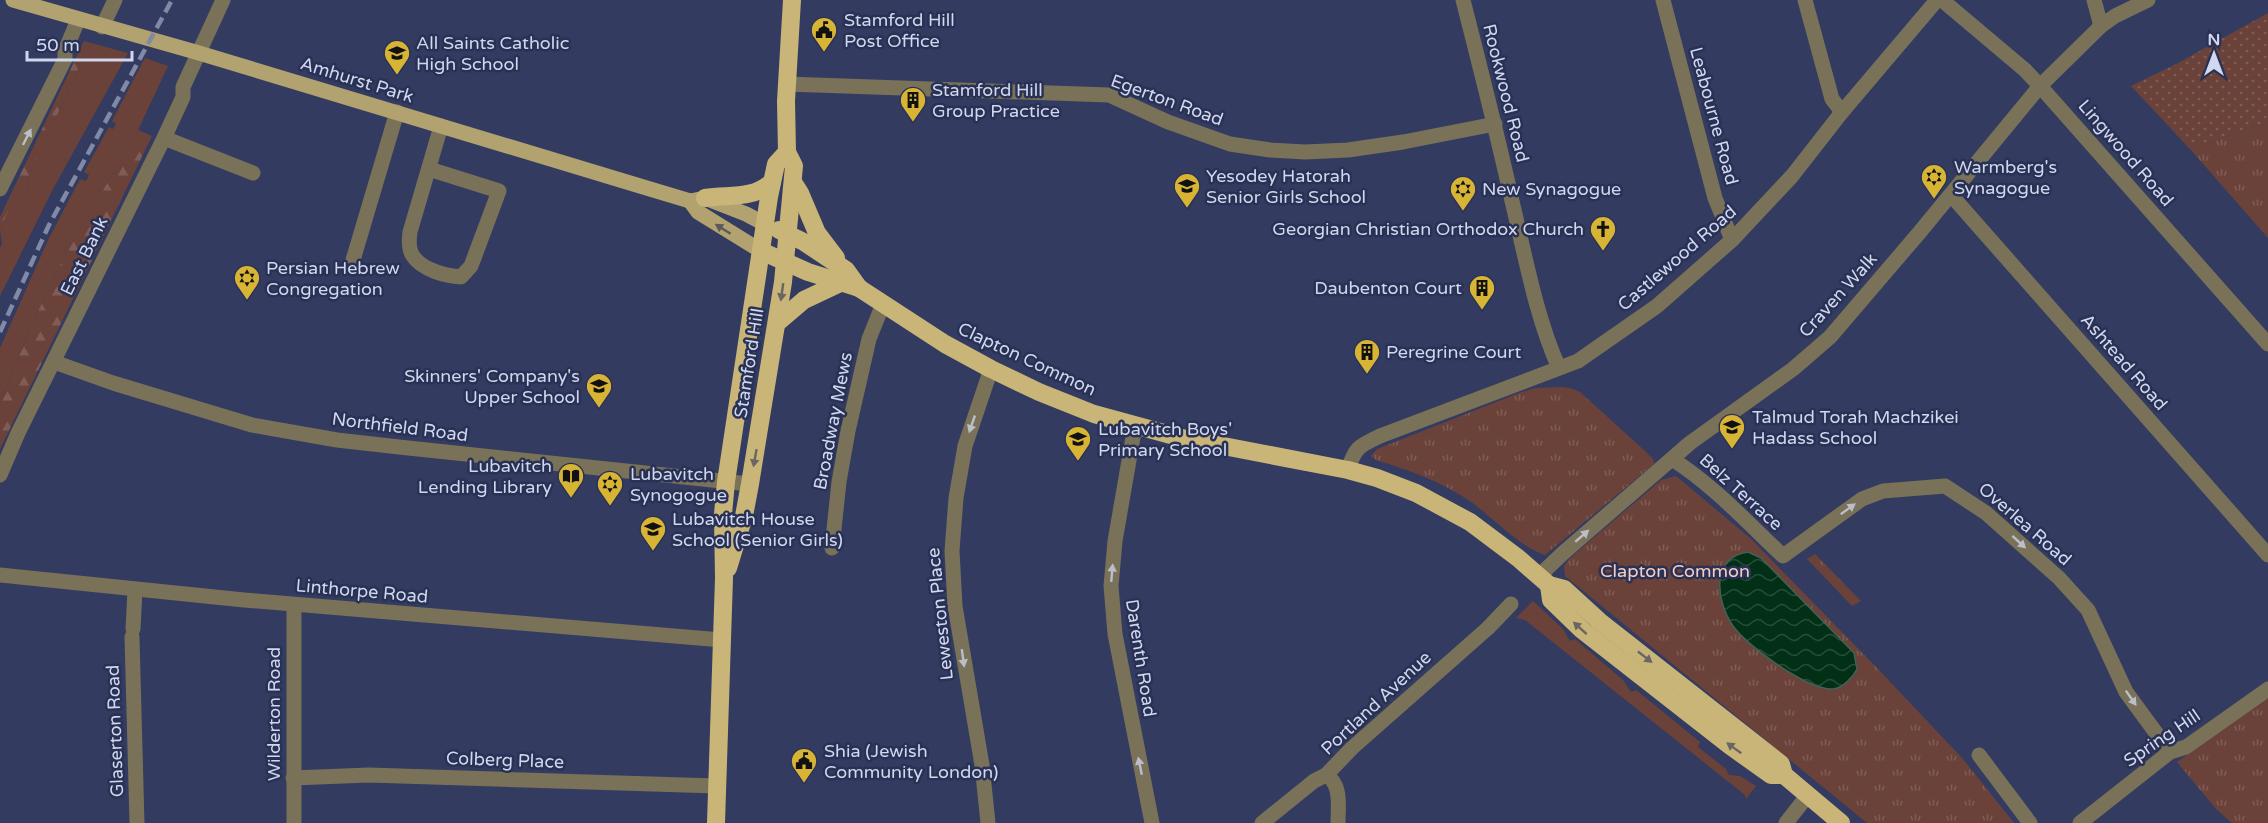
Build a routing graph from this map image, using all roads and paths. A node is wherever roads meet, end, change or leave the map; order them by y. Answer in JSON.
{"nodes":[{"id":1,"x":13,"y":0,"type":"edge"},
{"id":2,"x":116,"y":0,"type":"edge"},
{"id":3,"x":223,"y":0,"type":"edge"},
{"id":4,"x":792,"y":0,"type":"edge"},
{"id":5,"x":1463,"y":0,"type":"edge"},
{"id":6,"x":1664,"y":0,"type":"edge"},
{"id":7,"x":1805,"y":0,"type":"edge"},
{"id":8,"x":1937,"y":0,"type":"edge"},
{"id":9,"x":1942,"y":0,"type":"edge"},
{"id":10,"x":2094,"y":0,"type":"edge"},
{"id":11,"x":2148,"y":0,"type":"edge"},
{"id":12,"x":78,"y":20,"type":"junction"},
{"id":13,"x":2101,"y":26,"type":"junction"},
{"id":14,"x":102,"y":27,"type":"junction"},
{"id":15,"x":199,"y":52,"type":"junction"},
{"id":16,"x":786,"y":84,"type":"junction"},
{"id":17,"x":2040,"y":86,"type":"junction"},
{"id":18,"x":397,"y":112,"type":"junction"},
{"id":19,"x":1842,"y":112,"type":"junction"},
{"id":20,"x":1495,"y":124,"type":"junction"},
{"id":21,"x":441,"y":126,"type":"junction"},
{"id":22,"x":164,"y":138,"type":"junction"},
{"id":23,"x":787,"y":152,"type":"junction"},
{"id":24,"x":429,"y":169,"type":"junction"},
{"id":25,"x":253,"y":173,"type":"dead end"},
{"id":26,"x":793,"y":182,"type":"junction"},
{"id":27,"x":772,"y":183,"type":"junction"},
{"id":28,"x":0,"y":189,"type":"edge"},
{"id":29,"x":1951,"y":195,"type":"junction"},
{"id":30,"x":698,"y":199,"type":"junction"},
{"id":31,"x":765,"y":224,"type":"junction"},
{"id":32,"x":788,"y":234,"type":"junction"},
{"id":33,"x":1732,"y":240,"type":"junction"},
{"id":34,"x":761,"y":251,"type":"junction"},
{"id":35,"x":353,"y":260,"type":"dead end"},
{"id":36,"x":786,"y":261,"type":"junction"},
{"id":37,"x":843,"y":276,"type":"junction"},
{"id":38,"x":884,"y":304,"type":"junction"},
{"id":39,"x":777,"y":323,"type":"junction"},
{"id":40,"x":2268,"y":344,"type":"edge"},
{"id":41,"x":54,"y":362,"type":"junction"},
{"id":42,"x":1559,"y":368,"type":"junction"},
{"id":43,"x":991,"y":369,"type":"junction"},
{"id":44,"x":737,"y":404,"type":"junction"},
{"id":45,"x":764,"y":409,"type":"junction"},
{"id":46,"x":1135,"y":426,"type":"junction"},
{"id":47,"x":1672,"y":459,"type":"junction"},
{"id":48,"x":1348,"y":470,"type":"junction"},
{"id":49,"x":0,"y":474,"type":"edge"},
{"id":50,"x":726,"y":482,"type":"junction"},
{"id":51,"x":750,"y":484,"type":"junction"},
{"id":52,"x":832,"y":548,"type":"dead end"},
{"id":53,"x":2268,"y":555,"type":"edge"},
{"id":54,"x":1783,"y":556,"type":"joint"},
{"id":55,"x":0,"y":575,"type":"edge"},
{"id":56,"x":724,"y":578,"type":"junction"},
{"id":57,"x":1544,"y":581,"type":"junction"},
{"id":58,"x":135,"y":590,"type":"junction"},
{"id":59,"x":1511,"y":604,"type":"dead end"},
{"id":60,"x":294,"y":605,"type":"junction"},
{"id":61,"x":722,"y":640,"type":"junction"},
{"id":62,"x":2268,"y":689,"type":"edge"},
{"id":63,"x":2170,"y":752,"type":"junction"},
{"id":64,"x":1979,"y":755,"type":"dead end"},
{"id":65,"x":1326,"y":776,"type":"junction"},
{"id":66,"x":293,"y":778,"type":"junction"},
{"id":67,"x":716,"y":786,"type":"junction"},
{"id":68,"x":1808,"y":795,"type":"junction"},
{"id":69,"x":1835,"y":821,"type":"edge"},
{"id":70,"x":136,"y":823,"type":"edge"},
{"id":71,"x":294,"y":823,"type":"edge"},
{"id":72,"x":716,"y":823,"type":"edge"},
{"id":73,"x":988,"y":823,"type":"edge"},
{"id":74,"x":1152,"y":823,"type":"edge"},
{"id":75,"x":1262,"y":823,"type":"edge"},
{"id":76,"x":1338,"y":823,"type":"edge"},
{"id":77,"x":1786,"y":823,"type":"edge"},
{"id":78,"x":2030,"y":823,"type":"edge"},
{"id":79,"x":2080,"y":823,"type":"edge"}],
"edges":[{"from":1,"to":12,"type":"main road","name":"Amhurst Park"},
{"from":2,"to":14,"type":"street"},
{"from":3,"to":15,"type":"street","name":"East Bank"},
{"from":4,"to":16,"type":"highway","name":"Stamford Hill"},
{"from":5,"to":20,"type":"street","name":"Rookwood Road"},
{"from":6,"to":33,"type":"street","name":"Leabourne Road"},
{"from":7,"to":19,"type":"street"},
{"from":8,"to":19,"type":"street","name":"Castlewood Road"},
{"from":9,"to":17,"type":"street","name":"Lingwood Road"},
{"from":10,"to":13,"type":"street"},
{"from":11,"to":13,"type":"street","name":"Craven Walk"},
{"from":12,"to":14,"type":"main road","name":"Amhurst Park"},
{"from":28,"to":12,"type":"street","one_way":true},
{"from":13,"to":17,"type":"street","name":"Craven Walk"},
{"from":14,"to":15,"type":"main road","name":"Amhurst Park"},
{"from":15,"to":18,"type":"main road","name":"Amhurst Park"},
{"from":15,"to":22,"type":"street","name":"East Bank"},
{"from":16,"to":20,"type":"street","name":"Egerton Road"},
{"from":16,"to":23,"type":"highway","name":"Stamford Hill"},
{"from":17,"to":29,"type":"street","name":"Craven Walk"},
{"from":17,"to":40,"type":"street","name":"Lingwood Road"},
{"from":18,"to":21,"type":"main road","name":"Amhurst Park"},
{"from":18,"to":35,"type":"street"},
{"from":19,"to":33,"type":"street","name":"Castlewood Road"},
{"from":20,"to":42,"type":"street","name":"Rookwood Road"},
{"from":21,"to":24,"type":"street"},
{"from":21,"to":30,"type":"main road","name":"Amhurst Park"},
{"from":22,"to":25,"type":"street"},
{"from":22,"to":41,"type":"street","name":"East Bank"},
{"from":23,"to":26,"type":"highway","name":"Stamford Hill"},
{"from":23,"to":27,"type":"highway","name":"Stamford Hill"},
{"from":24,"to":24,"type":"street"},
{"from":26,"to":32,"type":"highway","name":"Stamford Hill"},
{"from":26,"to":37,"type":"highway"},
{"from":27,"to":30,"type":"highway"},
{"from":27,"to":31,"type":"highway","name":"Stamford Hill"},
{"from":29,"to":47,"type":"street","name":"Craven Walk"},
{"from":29,"to":53,"type":"street","name":"Ashtead Road"},
{"from":30,"to":31,"type":"main road","name":"Amhurst Park"},
{"from":34,"to":30,"type":"main road","name":"Amhurst Park","one_way":true},
{"from":31,"to":32,"type":"highway","name":"Clapton Common"},
{"from":31,"to":34,"type":"highway","name":"Stamford Hill"},
{"from":32,"to":36,"type":"highway","name":"Stamford Hill"},
{"from":32,"to":37,"type":"highway","name":"Clapton Common"},
{"from":33,"to":42,"type":"street","name":"Castlewood Road"},
{"from":34,"to":36,"type":"highway"},
{"from":34,"to":44,"type":"highway","name":"Stamford Hill"},
{"from":36,"to":37,"type":"highway"},
{"from":36,"to":39,"type":"highway","name":"Stamford Hill","one_way":true},
{"from":37,"to":38,"type":"highway","name":"Clapton Common"},
{"from":37,"to":39,"type":"highway"},
{"from":38,"to":43,"type":"highway","name":"Clapton Common"},
{"from":38,"to":52,"type":"street","name":"Broadway Mews"},
{"from":39,"to":45,"type":"highway","name":"Stamford Hill"},
{"from":41,"to":49,"type":"street","name":"East Bank"},
{"from":41,"to":50,"type":"street","name":"Northfield Road"},
{"from":42,"to":48,"type":"street","name":"Castlewood Road"},
{"from":43,"to":46,"type":"highway","name":"Clapton Common"},
{"from":43,"to":73,"type":"street","name":"Leweston Place","one_way":true},
{"from":44,"to":45,"type":"highway"},
{"from":44,"to":50,"type":"highway","name":"Stamford Hill"},
{"from":45,"to":51,"type":"highway","name":"Stamford Hill","one_way":true},
{"from":46,"to":48,"type":"highway","name":"Clapton Common"},
{"from":74,"to":46,"type":"street","name":"Darenth Road","one_way":true},
{"from":47,"to":54,"type":"street","name":"Belz Terrace"},
{"from":57,"to":47,"type":"street","name":"Craven Walk","one_way":true},
{"from":48,"to":57,"type":"highway","name":"Clapton Common"},
{"from":50,"to":51,"type":"street","name":"Northfield Road"},
{"from":50,"to":56,"type":"highway","name":"Stamford Hill"},
{"from":51,"to":56,"type":"highway","name":"Stamford Hill"},
{"from":54,"to":63,"type":"street","name":"Overlea Road","one_way":true},
{"from":55,"to":58,"type":"street","name":"Linthorpe Road"},
{"from":56,"to":61,"type":"highway","name":"Stamford Hill"},
{"from":57,"to":68,"type":"highway","name":"Clapton Common"},
{"from":58,"to":60,"type":"street","name":"Linthorpe Road"},
{"from":58,"to":70,"type":"street","name":"Glaserton Road"},
{"from":59,"to":65,"type":"street","name":"Portland Avenue"},
{"from":60,"to":61,"type":"street","name":"Linthorpe Road"},
{"from":60,"to":66,"type":"street","name":"Wilderton Road"},
{"from":61,"to":67,"type":"highway","name":"Stamford Hill"},
{"from":62,"to":63,"type":"street","name":"Spring Hill"},
{"from":63,"to":79,"type":"street","name":"Spring Hill"},
{"from":64,"to":78,"type":"street"},
{"from":65,"to":75,"type":"street","name":"Portland Avenue"},
{"from":65,"to":76,"type":"street"},
{"from":66,"to":67,"type":"street","name":"Colberg Place"},
{"from":66,"to":71,"type":"street","name":"Wilderton Road"},
{"from":67,"to":72,"type":"highway","name":"Stamford Hill"},
{"from":68,"to":69,"type":"highway","name":"Clapton Common"},
{"from":68,"to":77,"type":"street"}]}
